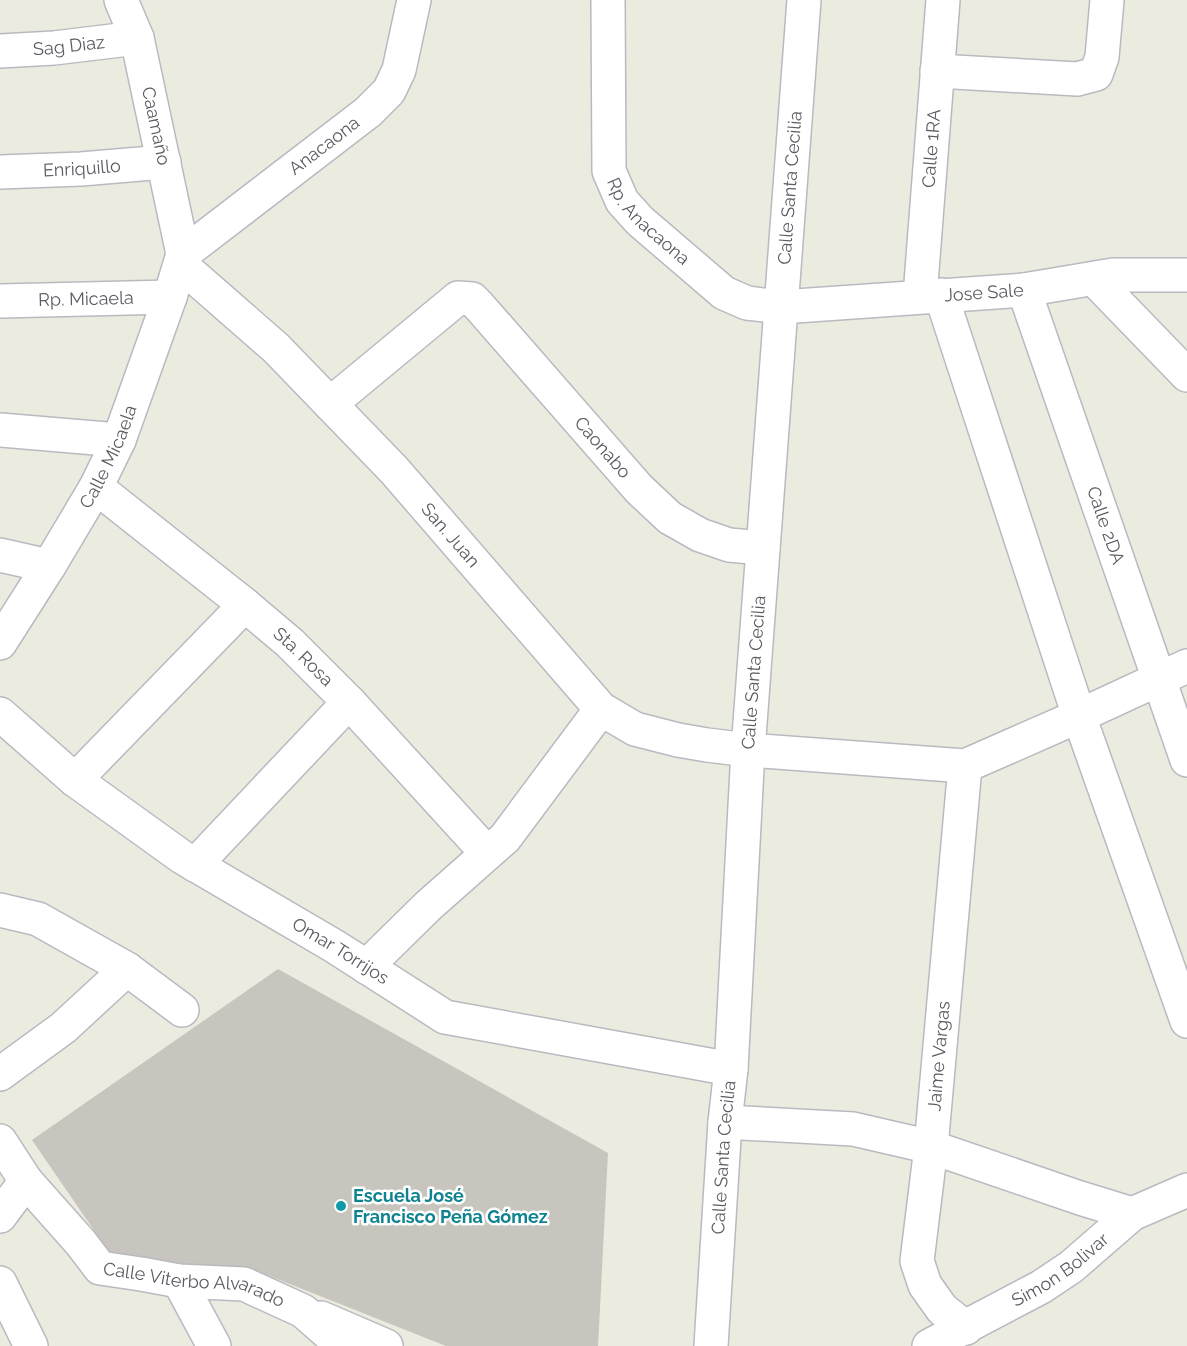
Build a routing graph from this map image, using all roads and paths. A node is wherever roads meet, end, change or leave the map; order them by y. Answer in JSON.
{"nodes":[{"id":1,"x":121,"y":0,"type":"edge"},
{"id":2,"x":414,"y":0,"type":"edge"},
{"id":3,"x":608,"y":0,"type":"edge"},
{"id":4,"x":804,"y":0,"type":"edge"},
{"id":5,"x":942,"y":0,"type":"edge"},
{"id":6,"x":1107,"y":0,"type":"edge"},
{"id":7,"x":137,"y":38,"type":"junction"},
{"id":8,"x":0,"y":51,"type":"edge"},
{"id":9,"x":937,"y":71,"type":"junction"},
{"id":10,"x":164,"y":162,"type":"junction"},
{"id":11,"x":0,"y":172,"type":"edge"},
{"id":12,"x":182,"y":259,"type":"junction"},
{"id":13,"x":1187,"y":275,"type":"edge"},
{"id":14,"x":1094,"y":279,"type":"junction"},
{"id":15,"x":1024,"y":290,"type":"junction"},
{"id":16,"x":930,"y":296,"type":"junction"},
{"id":17,"x":171,"y":297,"type":"junction"},
{"id":18,"x":0,"y":302,"type":"edge"},
{"id":19,"x":780,"y":307,"type":"junction"},
{"id":20,"x":1187,"y":375,"type":"edge"},
{"id":21,"x":330,"y":404,"type":"junction"},
{"id":22,"x":0,"y":430,"type":"edge"},
{"id":23,"x":119,"y":440,"type":"junction"},
{"id":24,"x":96,"y":487,"type":"junction"},
{"id":25,"x":764,"y":548,"type":"junction"},
{"id":26,"x":0,"y":555,"type":"edge"},
{"id":27,"x":49,"y":566,"type":"junction"},
{"id":28,"x":245,"y":605,"type":"junction"},
{"id":29,"x":0,"y":642,"type":"edge"},
{"id":30,"x":1173,"y":673,"type":"edge"},
{"id":31,"x":349,"y":702,"type":"junction"},
{"id":32,"x":601,"y":709,"type":"junction"},
{"id":33,"x":0,"y":714,"type":"edge"},
{"id":34,"x":1079,"y":716,"type":"junction"},
{"id":35,"x":748,"y":750,"type":"junction"},
{"id":36,"x":1187,"y":760,"type":"edge"},
{"id":37,"x":965,"y":766,"type":"junction"},
{"id":38,"x":75,"y":780,"type":"junction"},
{"id":39,"x":487,"y":853,"type":"junction"},
{"id":40,"x":195,"y":865,"type":"junction"},
{"id":41,"x":0,"y":910,"type":"edge"},
{"id":42,"x":366,"y":967,"type":"junction"},
{"id":43,"x":127,"y":969,"type":"junction"},
{"id":44,"x":182,"y":1010,"type":"dead end"},
{"id":45,"x":1187,"y":1021,"type":"edge"},
{"id":46,"x":731,"y":1069,"type":"junction"},
{"id":47,"x":0,"y":1074,"type":"edge"},
{"id":48,"x":725,"y":1122,"type":"junction"},
{"id":49,"x":0,"y":1141,"type":"edge"},
{"id":50,"x":931,"y":1147,"type":"junction"},
{"id":51,"x":26,"y":1181,"type":"junction"},
{"id":52,"x":1187,"y":1190,"type":"edge"},
{"id":53,"x":1132,"y":1214,"type":"junction"},
{"id":54,"x":0,"y":1216,"type":"edge"},
{"id":55,"x":179,"y":1281,"type":"junction"},
{"id":56,"x":0,"y":1282,"type":"edge"},
{"id":57,"x":303,"y":1311,"type":"junction"},
{"id":58,"x":966,"y":1328,"type":"junction"},
{"id":59,"x":31,"y":1346,"type":"edge"},
{"id":60,"x":214,"y":1346,"type":"edge"},
{"id":61,"x":343,"y":1346,"type":"edge"},
{"id":62,"x":386,"y":1346,"type":"edge"},
{"id":63,"x":711,"y":1346,"type":"edge"},
{"id":64,"x":929,"y":1346,"type":"edge"}],
"edges":[{"from":1,"to":7,"type":"street","name":"Caamaño"},
{"from":2,"to":12,"type":"street","name":"Anacaona"},
{"from":3,"to":19,"type":"street","name":"Rp. Anacaona"},
{"from":4,"to":19,"type":"street","name":"Calle Santa Cecilia"},
{"from":5,"to":9,"type":"street","name":"Calle 1RA"},
{"from":6,"to":9,"type":"street"},
{"from":7,"to":8,"type":"street","name":"Sag Diaz"},
{"from":7,"to":10,"type":"street","name":"Caamaño"},
{"from":9,"to":16,"type":"street","name":"Calle 1RA"},
{"from":10,"to":11,"type":"street","name":"Enriquillo"},
{"from":10,"to":12,"type":"street","name":"Caamaño"},
{"from":12,"to":17,"type":"street","name":"Calle Micaela"},
{"from":12,"to":21,"type":"street","name":"San. Juan"},
{"from":13,"to":14,"type":"street","name":"Jose Sale"},
{"from":14,"to":15,"type":"street","name":"Jose Sale"},
{"from":14,"to":20,"type":"street"},
{"from":15,"to":16,"type":"street","name":"Jose Sale"},
{"from":15,"to":30,"type":"street","name":"Calle 2DA"},
{"from":16,"to":19,"type":"street","name":"Jose Sale"},
{"from":16,"to":34,"type":"street"},
{"from":17,"to":18,"type":"street","name":"Rp. Micaela"},
{"from":17,"to":23,"type":"street","name":"Calle Micaela"},
{"from":19,"to":25,"type":"street","name":"Calle Santa Cecilia"},
{"from":21,"to":25,"type":"street","name":"Caonabo"},
{"from":21,"to":32,"type":"street","name":"San. Juan"},
{"from":22,"to":23,"type":"street"},
{"from":23,"to":24,"type":"street","name":"Calle Micaela"},
{"from":24,"to":27,"type":"street","name":"Calle Micaela"},
{"from":24,"to":28,"type":"street","name":"Sta. Rosa"},
{"from":25,"to":35,"type":"street","name":"Calle Santa Cecilia"},
{"from":26,"to":27,"type":"street"},
{"from":27,"to":29,"type":"street","name":"Calle Micaela"},
{"from":28,"to":31,"type":"street","name":"Sta. Rosa"},
{"from":28,"to":38,"type":"street"},
{"from":30,"to":34,"type":"street"},
{"from":30,"to":36,"type":"street","name":"Calle 2DA"},
{"from":31,"to":39,"type":"street","name":"Sta. Rosa"},
{"from":31,"to":40,"type":"street"},
{"from":32,"to":35,"type":"street","name":"San. Juan"},
{"from":32,"to":39,"type":"street"},
{"from":33,"to":38,"type":"street","name":"Omar Torrijos"},
{"from":34,"to":37,"type":"street"},
{"from":34,"to":45,"type":"street"},
{"from":35,"to":37,"type":"street","name":"San. Juan"},
{"from":35,"to":46,"type":"street","name":"Calle Santa Cecilia"},
{"from":37,"to":50,"type":"street","name":"Jaime Vargas"},
{"from":38,"to":40,"type":"street","name":"Omar Torrijos"},
{"from":39,"to":42,"type":"street"},
{"from":40,"to":42,"type":"street","name":"Omar Torrijos"},
{"from":41,"to":43,"type":"street"},
{"from":42,"to":46,"type":"street","name":"Omar Torrijos"},
{"from":43,"to":44,"type":"street"},
{"from":43,"to":47,"type":"street"},
{"from":46,"to":48,"type":"street","name":"Calle Santa Cecilia"},
{"from":48,"to":50,"type":"street"},
{"from":48,"to":63,"type":"street","name":"Calle Santa Cecilia"},
{"from":49,"to":51,"type":"street","name":"Calle Viterbo Alvarado"},
{"from":50,"to":53,"type":"street"},
{"from":50,"to":58,"type":"street","name":"Jaime Vargas"},
{"from":51,"to":54,"type":"street"},
{"from":51,"to":55,"type":"street","name":"Calle Viterbo Alvarado"},
{"from":52,"to":53,"type":"street","name":"Simon Bolivar"},
{"from":53,"to":58,"type":"street","name":"Simon Bolivar"},
{"from":55,"to":57,"type":"street","name":"Calle Viterbo Alvarado"},
{"from":55,"to":60,"type":"street"},
{"from":56,"to":59,"type":"street"},
{"from":57,"to":61,"type":"street","name":"Calle Viterbo Alvarado"},
{"from":57,"to":62,"type":"street","name":"Calle Viterbo Alvarado"},
{"from":58,"to":64,"type":"street","name":"Simon Bolivar"}]}
